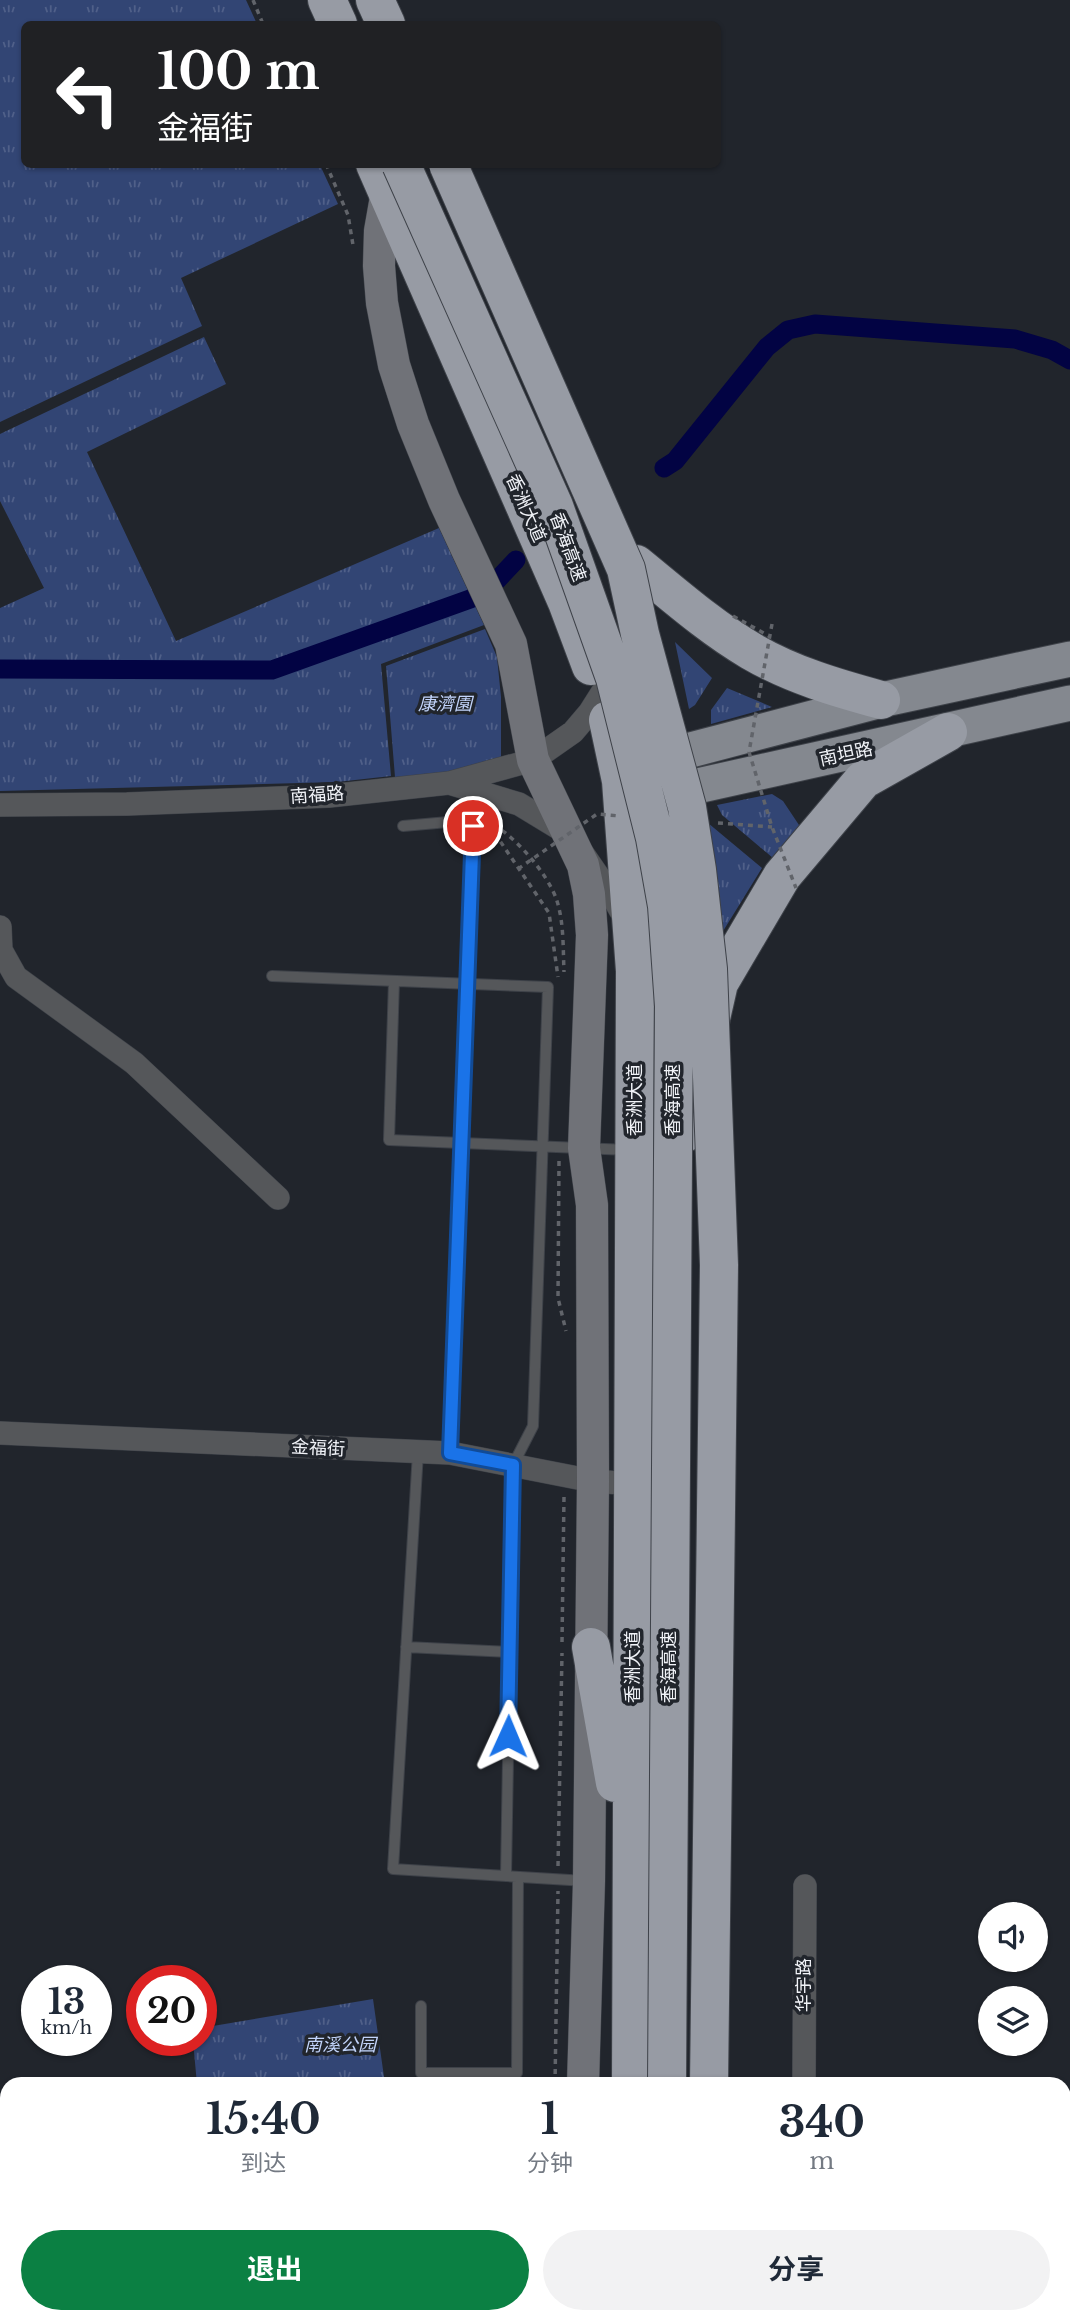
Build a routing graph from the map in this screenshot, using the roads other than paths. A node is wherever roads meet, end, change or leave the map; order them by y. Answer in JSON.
{"nodes":[{"id":1,"x":303,"y":0,"type":"edge"},
{"id":2,"x":327,"y":0,"type":"edge"},
{"id":3,"x":375,"y":0,"type":"edge"},
{"id":4,"x":389,"y":0,"type":"edge"},
{"id":5,"x":313,"y":21,"type":"edge"},
{"id":6,"x":337,"y":21,"type":"edge"},
{"id":7,"x":385,"y":21,"type":"edge"},
{"id":8,"x":398,"y":21,"type":"edge"},
{"id":9,"x":450,"y":168,"type":"edge"},
{"id":10,"x":463,"y":168,"type":"edge"},
{"id":11,"x":388,"y":173,"type":"edge"},
{"id":12,"x":636,"y":564,"type":"junction"},
{"id":13,"x":1070,"y":659,"type":"edge"},
{"id":14,"x":602,"y":693,"type":"junction"},
{"id":15,"x":881,"y":700,"type":"junction"},
{"id":16,"x":1070,"y":704,"type":"edge"},
{"id":17,"x":948,"y":732,"type":"junction"},
{"id":18,"x":674,"y":753,"type":"junction"},
{"id":19,"x":533,"y":760,"type":"junction"},
{"id":20,"x":449,"y":783,"type":"junction"},
{"id":21,"x":620,"y":787,"type":"junction"},
{"id":22,"x":677,"y":790,"type":"junction"},
{"id":23,"x":0,"y":805,"type":"edge"},
{"id":24,"x":403,"y":827,"type":"dead end"},
{"id":25,"x":570,"y":835,"type":"junction"},
{"id":26,"x":0,"y":927,"type":"edge"},
{"id":27,"x":632,"y":932,"type":"junction"},
{"id":28,"x":272,"y":976,"type":"dead end"},
{"id":29,"x":394,"y":981,"type":"junction"},
{"id":30,"x":467,"y":984,"type":"junction"},
{"id":31,"x":685,"y":1133,"type":"junction"},
{"id":32,"x":461,"y":1143,"type":"junction"},
{"id":33,"x":542,"y":1146,"type":"junction"},
{"id":34,"x":584,"y":1148,"type":"junction"},
{"id":35,"x":635,"y":1150,"type":"junction"},
{"id":36,"x":278,"y":1198,"type":"dead end"},
{"id":37,"x":0,"y":1433,"type":"edge"},
{"id":38,"x":418,"y":1452,"type":"junction"},
{"id":39,"x":450,"y":1453,"type":"junction"},
{"id":40,"x":513,"y":1465,"type":"junction"},
{"id":41,"x":593,"y":1480,"type":"junction"},
{"id":42,"x":633,"y":1484,"type":"junction"},
{"id":43,"x":406,"y":1647,"type":"junction"},
{"id":44,"x":591,"y":1647,"type":"junction"},
{"id":45,"x":510,"y":1652,"type":"junction"},
{"id":46,"x":512,"y":1876,"type":"junction"},
{"id":47,"x":632,"y":1878,"type":"junction"},
{"id":48,"x":589,"y":1881,"type":"junction"},
{"id":49,"x":804,"y":1885,"type":"dead end"},
{"id":50,"x":421,"y":2006,"type":"dead end"},
{"id":51,"x":583,"y":2077,"type":"edge"},
{"id":52,"x":631,"y":2077,"type":"edge"},
{"id":53,"x":667,"y":2077,"type":"edge"},
{"id":54,"x":676,"y":2077,"type":"edge"},
{"id":55,"x":709,"y":2077,"type":"edge"},
{"id":56,"x":804,"y":2077,"type":"edge"}],
"edges":[{"from":1,"to":5,"type":"highway"},
{"from":2,"to":6,"type":"highway"},
{"from":3,"to":7,"type":"highway"},
{"from":4,"to":8,"type":"highway"},
{"from":9,"to":55,"type":"highway","bridge":true},
{"from":10,"to":12,"type":"highway"},
{"from":11,"to":14,"type":"highway","name":"香洲大道"},
{"from":11,"to":19,"type":"street"},
{"from":11,"to":53,"type":"highway","name":"香海高速","bridge":true},
{"from":12,"to":15,"type":"highway"},
{"from":12,"to":18,"type":"highway"},
{"from":13,"to":15,"type":"main road"},
{"from":14,"to":19,"type":"street","name":"南福路"},
{"from":14,"to":21,"type":"highway","name":"香洲大道"},
{"from":15,"to":18,"type":"main road"},
{"from":16,"to":17,"type":"main road","name":"南坦路"},
{"from":17,"to":22,"type":"main road","name":"南坦路"},
{"from":17,"to":31,"type":"highway"},
{"from":18,"to":21,"type":"main road"},
{"from":18,"to":22,"type":"highway"},
{"from":19,"to":20,"type":"street","name":"南福路"},
{"from":19,"to":25,"type":"street"},
{"from":20,"to":23,"type":"street","name":"南福路"},
{"from":20,"to":25,"type":"street"},
{"from":21,"to":22,"type":"main road","name":"南坦路"},
{"from":21,"to":27,"type":"highway","name":"香洲大道"},
{"from":22,"to":31,"type":"highway"},
{"from":24,"to":30,"type":"lane"},
{"from":25,"to":27,"type":"street"},
{"from":25,"to":34,"type":"street"},
{"from":26,"to":36,"type":"street"},
{"from":27,"to":35,"type":"highway","name":"香洲大道"},
{"from":28,"to":29,"type":"lane"},
{"from":29,"to":30,"type":"lane"},
{"from":29,"to":32,"type":"lane"},
{"from":30,"to":32,"type":"lane"},
{"from":30,"to":33,"type":"lane"},
{"from":31,"to":54,"type":"highway"},
{"from":32,"to":33,"type":"lane"},
{"from":32,"to":39,"type":"lane"},
{"from":33,"to":34,"type":"lane"},
{"from":33,"to":40,"type":"lane"},
{"from":34,"to":35,"type":"lane"},
{"from":34,"to":41,"type":"street"},
{"from":35,"to":42,"type":"highway","name":"香洲大道"},
{"from":37,"to":38,"type":"street","name":"金福街"},
{"from":38,"to":39,"type":"street","name":"金福街"},
{"from":38,"to":43,"type":"lane"},
{"from":39,"to":40,"type":"street","name":"金福街"},
{"from":40,"to":41,"type":"street","name":"金福街"},
{"from":40,"to":45,"type":"lane"},
{"from":41,"to":42,"type":"street","name":"金福街"},
{"from":41,"to":44,"type":"street"},
{"from":42,"to":47,"type":"highway","name":"香洲大道"},
{"from":43,"to":45,"type":"lane"},
{"from":43,"to":46,"type":"lane"},
{"from":44,"to":47,"type":"highway"},
{"from":44,"to":48,"type":"street"},
{"from":45,"to":46,"type":"lane"},
{"from":46,"to":48,"type":"lane"},
{"from":46,"to":50,"type":"lane"},
{"from":47,"to":52,"type":"highway","name":"香洲大道"},
{"from":48,"to":51,"type":"street"},
{"from":49,"to":56,"type":"street","name":"华宇路"}]}
